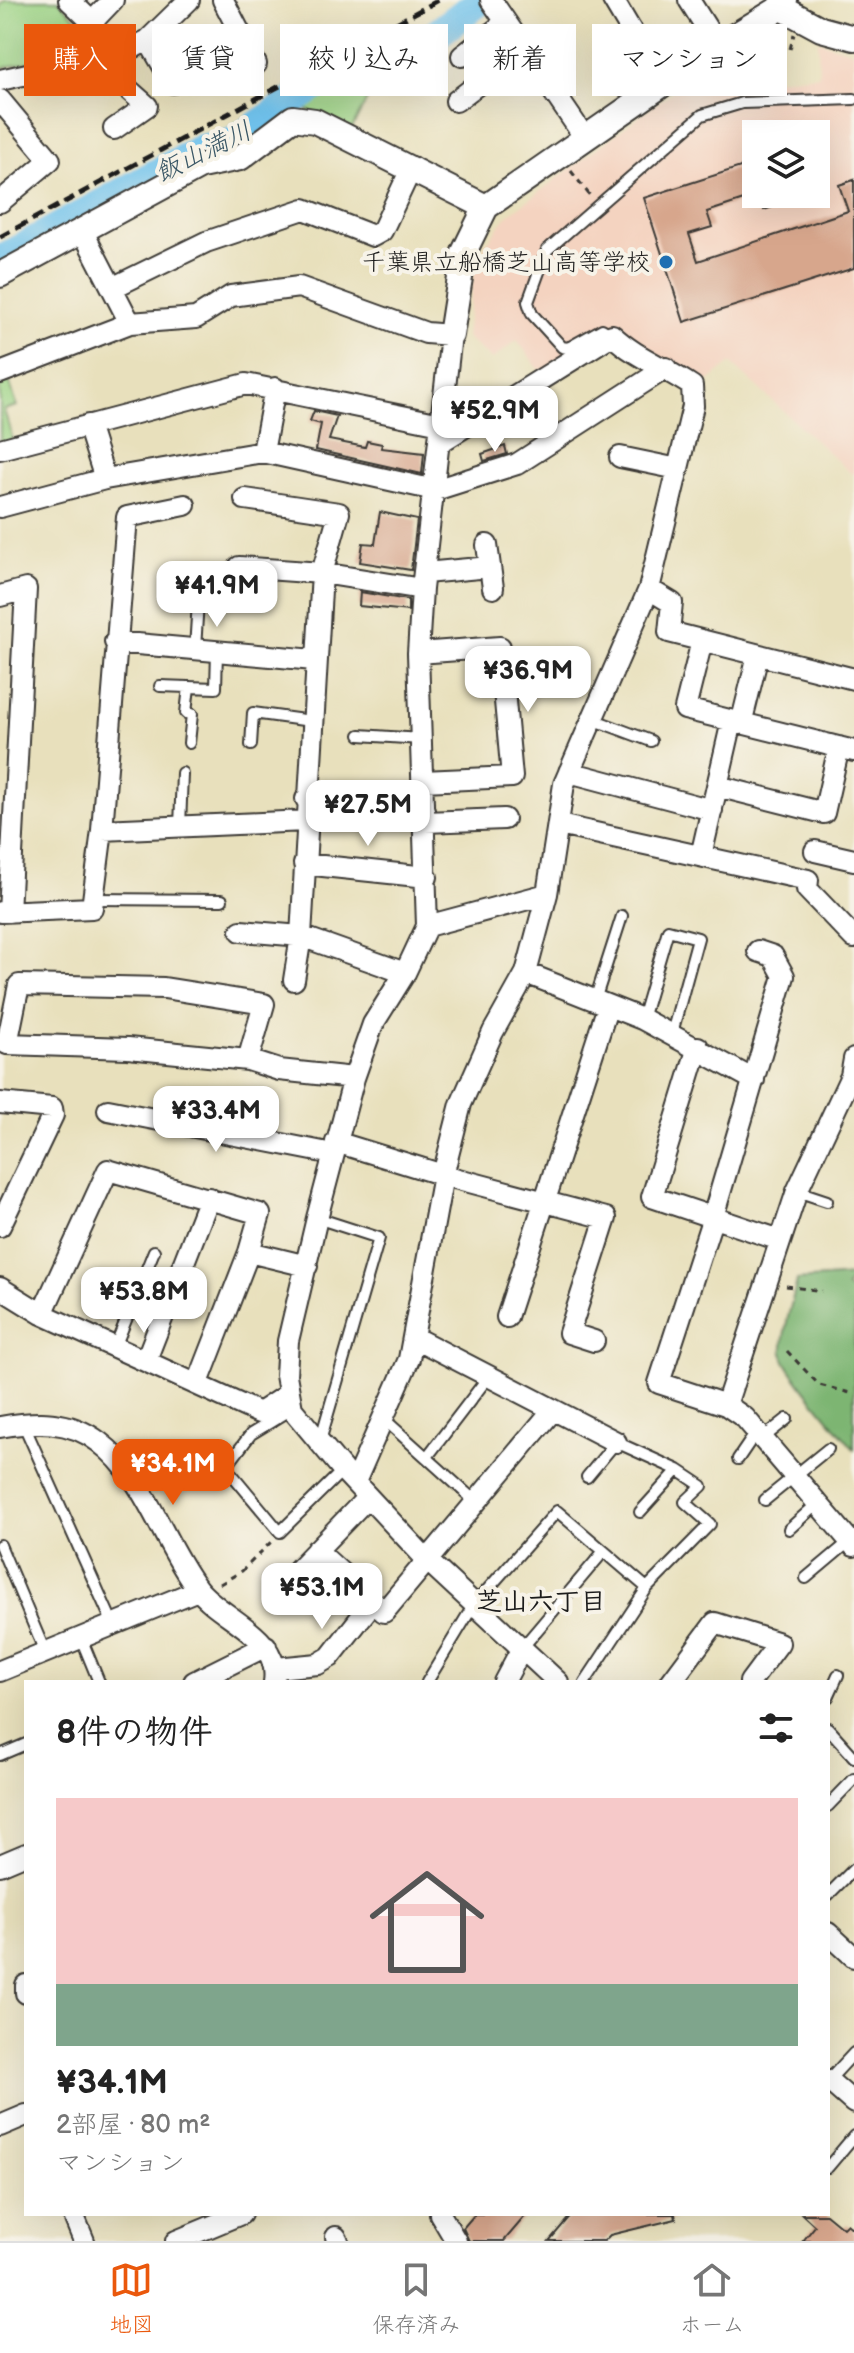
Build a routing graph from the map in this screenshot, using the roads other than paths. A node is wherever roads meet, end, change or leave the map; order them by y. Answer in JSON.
{"nodes":[{"id":1,"x":69,"y":0,"type":"edge"},
{"id":2,"x":113,"y":0,"type":"edge"},
{"id":3,"x":189,"y":0,"type":"edge"},
{"id":4,"x":223,"y":0,"type":"edge"},
{"id":5,"x":491,"y":0,"type":"edge"},
{"id":6,"x":613,"y":0,"type":"edge"},
{"id":7,"x":689,"y":0,"type":"edge"},
{"id":8,"x":778,"y":4,"type":"edge"},
{"id":9,"x":506,"y":22,"type":"joint"},
{"id":10,"x":235,"y":24,"type":"edge"},
{"id":11,"x":627,"y":24,"type":"edge"},
{"id":12,"x":704,"y":24,"type":"edge"},
{"id":13,"x":749,"y":24,"type":"edge"},
{"id":14,"x":854,"y":38,"type":"edge"},
{"id":15,"x":148,"y":40,"type":"junction"},
{"id":16,"x":136,"y":47,"type":"edge"},
{"id":17,"x":152,"y":47,"type":"edge"},
{"id":18,"x":462,"y":56,"type":"dead end"},
{"id":19,"x":24,"y":75,"type":"edge"},
{"id":20,"x":0,"y":80,"type":"edge"},
{"id":21,"x":464,"y":95,"type":"edge"},
{"id":22,"x":136,"y":96,"type":"edge"},
{"id":23,"x":556,"y":96,"type":"edge"},
{"id":24,"x":646,"y":96,"type":"edge"},
{"id":25,"x":854,"y":99,"type":"edge"},
{"id":26,"x":0,"y":100,"type":"edge"},
{"id":27,"x":456,"y":101,"type":"dead end"},
{"id":28,"x":114,"y":129,"type":"dead end"},
{"id":29,"x":585,"y":138,"type":"junction"},
{"id":30,"x":412,"y":167,"type":"junction"},
{"id":31,"x":0,"y":202,"type":"edge"},
{"id":32,"x":486,"y":207,"type":"junction"},
{"id":33,"x":82,"y":230,"type":"junction"},
{"id":34,"x":0,"y":275,"type":"edge"},
{"id":35,"x":114,"y":287,"type":"junction"},
{"id":36,"x":130,"y":323,"type":"junction"},
{"id":37,"x":451,"y":335,"type":"junction"},
{"id":38,"x":612,"y":335,"type":"junction"},
{"id":39,"x":666,"y":368,"type":"junction"},
{"id":40,"x":0,"y":373,"type":"edge"},
{"id":41,"x":275,"y":388,"type":"junction"},
{"id":42,"x":88,"y":425,"type":"junction"},
{"id":43,"x":440,"y":433,"type":"junction"},
{"id":44,"x":0,"y":449,"type":"edge"},
{"id":45,"x":263,"y":452,"type":"junction"},
{"id":46,"x":620,"y":457,"type":"dead end"},
{"id":47,"x":678,"y":469,"type":"junction"},
{"id":48,"x":105,"y":479,"type":"junction"},
{"id":49,"x":435,"y":490,"type":"junction"},
{"id":50,"x":245,"y":499,"type":"dead end"},
{"id":51,"x":185,"y":505,"type":"dead end"},
{"id":52,"x":0,"y":507,"type":"edge"},
{"id":53,"x":487,"y":545,"type":"dead end"},
{"id":54,"x":239,"y":567,"type":"dead end"},
{"id":55,"x":322,"y":573,"type":"junction"},
{"id":56,"x":423,"y":581,"type":"junction"},
{"id":57,"x":649,"y":589,"type":"junction"},
{"id":58,"x":0,"y":596,"type":"edge"},
{"id":59,"x":198,"y":601,"type":"dead end"},
{"id":60,"x":702,"y":641,"type":"junction"},
{"id":61,"x":115,"y":642,"type":"junction"},
{"id":62,"x":195,"y":649,"type":"junction"},
{"id":63,"x":217,"y":651,"type":"junction"},
{"id":64,"x":418,"y":653,"type":"junction"},
{"id":65,"x":758,"y":655,"type":"junction"},
{"id":66,"x":314,"y":660,"type":"junction"},
{"id":67,"x":854,"y":679,"type":"edge"},
{"id":68,"x":160,"y":686,"type":"dead end"},
{"id":69,"x":189,"y":687,"type":"junction"},
{"id":70,"x":592,"y":719,"type":"junction"},
{"id":71,"x":311,"y":721,"type":"junction"},
{"id":72,"x":736,"y":722,"type":"junction"},
{"id":73,"x":360,"y":735,"type":"dead end"},
{"id":74,"x":421,"y":739,"type":"junction"},
{"id":75,"x":651,"y":741,"type":"dead end"},
{"id":76,"x":189,"y":743,"type":"dead end"},
{"id":77,"x":251,"y":745,"type":"dead end"},
{"id":78,"x":847,"y":749,"type":"edge"},
{"id":79,"x":569,"y":772,"type":"junction"},
{"id":80,"x":182,"y":773,"type":"dead end"},
{"id":81,"x":423,"y":781,"type":"junction"},
{"id":82,"x":717,"y":786,"type":"junction"},
{"id":83,"x":306,"y":799,"type":"junction"},
{"id":84,"x":712,"y":810,"type":"junction"},
{"id":85,"x":424,"y":816,"type":"junction"},
{"id":86,"x":504,"y":819,"type":"dead end"},
{"id":87,"x":305,"y":821,"type":"junction"},
{"id":88,"x":559,"y":825,"type":"junction"},
{"id":89,"x":180,"y":827,"type":"junction"},
{"id":90,"x":102,"y":830,"type":"junction"},
{"id":91,"x":815,"y":851,"type":"dead end"},
{"id":92,"x":701,"y":856,"type":"junction"},
{"id":93,"x":854,"y":860,"type":"edge"},
{"id":94,"x":304,"y":864,"type":"junction"},
{"id":95,"x":427,"y":877,"type":"junction"},
{"id":96,"x":547,"y":894,"type":"junction"},
{"id":97,"x":93,"y":899,"type":"junction"},
{"id":98,"x":222,"y":900,"type":"dead end"},
{"id":99,"x":4,"y":912,"type":"edge"},
{"id":100,"x":622,"y":916,"type":"dead end"},
{"id":101,"x":427,"y":926,"type":"junction"},
{"id":102,"x":241,"y":931,"type":"dead end"},
{"id":103,"x":301,"y":936,"type":"junction"},
{"id":104,"x":854,"y":938,"type":"edge"},
{"id":105,"x":758,"y":951,"type":"dead end"},
{"id":106,"x":405,"y":973,"type":"junction"},
{"id":107,"x":526,"y":973,"type":"junction"},
{"id":108,"x":294,"y":980,"type":"dead end"},
{"id":109,"x":602,"y":1003,"type":"junction"},
{"id":110,"x":642,"y":1019,"type":"junction"},
{"id":111,"x":672,"y":1033,"type":"junction"},
{"id":112,"x":698,"y":1047,"type":"junction"},
{"id":113,"x":854,"y":1059,"type":"edge"},
{"id":114,"x":248,"y":1060,"type":"junction"},
{"id":115,"x":354,"y":1078,"type":"junction"},
{"id":116,"x":754,"y":1080,"type":"junction"},
{"id":117,"x":0,"y":1103,"type":"edge"},
{"id":118,"x":108,"y":1110,"type":"dead end"},
{"id":119,"x":335,"y":1148,"type":"junction"},
{"id":120,"x":443,"y":1175,"type":"junction"},
{"id":121,"x":797,"y":1191,"type":"junction"},
{"id":122,"x":209,"y":1198,"type":"junction"},
{"id":123,"x":545,"y":1201,"type":"junction"},
{"id":124,"x":827,"y":1201,"type":"dead end"},
{"id":125,"x":2,"y":1217,"type":"edge"},
{"id":126,"x":713,"y":1217,"type":"junction"},
{"id":127,"x":317,"y":1218,"type":"junction"},
{"id":128,"x":780,"y":1240,"type":"junction"},
{"id":129,"x":154,"y":1251,"type":"dead end"},
{"id":130,"x":249,"y":1252,"type":"junction"},
{"id":131,"x":307,"y":1266,"type":"junction"},
{"id":132,"x":0,"y":1288,"type":"edge"},
{"id":133,"x":42,"y":1314,"type":"junction"},
{"id":134,"x":507,"y":1317,"type":"dead end"},
{"id":135,"x":415,"y":1338,"type":"junction"},
{"id":136,"x":594,"y":1341,"type":"dead end"},
{"id":137,"x":115,"y":1347,"type":"junction"},
{"id":138,"x":146,"y":1360,"type":"junction"},
{"id":139,"x":489,"y":1376,"type":"junction"},
{"id":140,"x":198,"y":1383,"type":"junction"},
{"id":141,"x":290,"y":1402,"type":"junction"},
{"id":142,"x":726,"y":1405,"type":"junction"},
{"id":143,"x":553,"y":1410,"type":"junction"},
{"id":144,"x":787,"y":1419,"type":"dead end"},
{"id":145,"x":385,"y":1420,"type":"junction"},
{"id":146,"x":23,"y":1423,"type":"junction"},
{"id":147,"x":0,"y":1427,"type":"edge"},
{"id":148,"x":760,"y":1435,"type":"junction"},
{"id":149,"x":616,"y":1442,"type":"junction"},
{"id":150,"x":320,"y":1443,"type":"junction"},
{"id":151,"x":828,"y":1449,"type":"dead end"},
{"id":152,"x":427,"y":1457,"type":"junction"},
{"id":153,"x":738,"y":1459,"type":"dead end"},
{"id":154,"x":678,"y":1470,"type":"junction"},
{"id":155,"x":795,"y":1476,"type":"junction"},
{"id":156,"x":587,"y":1477,"type":"dead end"},
{"id":157,"x":355,"y":1483,"type":"junction"},
{"id":158,"x":765,"y":1500,"type":"dead end"},
{"id":159,"x":476,"y":1502,"type":"junction"},
{"id":160,"x":818,"y":1503,"type":"junction"},
{"id":161,"x":640,"y":1512,"type":"dead end"},
{"id":162,"x":789,"y":1529,"type":"dead end"},
{"id":163,"x":852,"y":1543,"type":"edge"},
{"id":164,"x":0,"y":1545,"type":"edge"},
{"id":165,"x":316,"y":1550,"type":"junction"},
{"id":166,"x":604,"y":1551,"type":"junction"},
{"id":167,"x":428,"y":1561,"type":"junction"},
{"id":168,"x":806,"y":1578,"type":"dead end"},
{"id":169,"x":283,"y":1585,"type":"dead end"},
{"id":170,"x":647,"y":1588,"type":"junction"},
{"id":171,"x":201,"y":1592,"type":"junction"},
{"id":172,"x":373,"y":1602,"type":"junction"},
{"id":173,"x":473,"y":1606,"type":"junction"},
{"id":174,"x":113,"y":1624,"type":"junction"},
{"id":175,"x":81,"y":1638,"type":"junction"},
{"id":176,"x":266,"y":1646,"type":"junction"},
{"id":177,"x":522,"y":1648,"type":"junction"},
{"id":178,"x":45,"y":1652,"type":"junction"},
{"id":179,"x":0,"y":1671,"type":"edge"},
{"id":180,"x":275,"y":1675,"type":"edge"},
{"id":181,"x":838,"y":1675,"type":"dead end"},
{"id":182,"x":98,"y":1680,"type":"edge"},
{"id":183,"x":198,"y":1680,"type":"edge"},
{"id":184,"x":428,"y":1680,"type":"edge"},
{"id":185,"x":505,"y":1680,"type":"edge"},
{"id":186,"x":556,"y":1680,"type":"edge"},
{"id":187,"x":586,"y":1680,"type":"edge"},
{"id":188,"x":672,"y":1680,"type":"edge"},
{"id":189,"x":751,"y":1680,"type":"edge"},
{"id":190,"x":830,"y":1693,"type":"edge"},
{"id":191,"x":830,"y":1730,"type":"edge"},
{"id":192,"x":24,"y":1745,"type":"edge"},
{"id":193,"x":0,"y":1755,"type":"edge"},
{"id":194,"x":854,"y":1757,"type":"edge"},
{"id":195,"x":854,"y":1779,"type":"edge"},
{"id":196,"x":830,"y":1804,"type":"edge"},
{"id":197,"x":24,"y":1855,"type":"edge"},
{"id":198,"x":0,"y":1865,"type":"edge"},
{"id":199,"x":854,"y":1869,"type":"edge"},
{"id":200,"x":830,"y":1893,"type":"edge"},
{"id":201,"x":854,"y":2053,"type":"edge"},
{"id":202,"x":830,"y":2079,"type":"edge"},
{"id":203,"x":830,"y":2083,"type":"edge"},
{"id":204,"x":854,"y":2103,"type":"edge"},
{"id":205,"x":24,"y":2116,"type":"edge"},
{"id":206,"x":2,"y":2121,"type":"edge"},
{"id":207,"x":854,"y":2136,"type":"edge"},
{"id":208,"x":830,"y":2165,"type":"edge"},
{"id":209,"x":74,"y":2216,"type":"edge"},
{"id":210,"x":235,"y":2216,"type":"edge"},
{"id":211,"x":441,"y":2216,"type":"edge"},
{"id":212,"x":84,"y":2241,"type":"edge"},
{"id":213,"x":176,"y":2241,"type":"edge"},
{"id":214,"x":456,"y":2241,"type":"edge"}],
"edges":[{"from":1,"to":2,"type":"street"},
{"from":3,"to":15,"type":"street"},
{"from":4,"to":10,"type":"street"},
{"from":5,"to":9,"type":"street"},
{"from":6,"to":11,"type":"street"},
{"from":7,"to":12,"type":"street"},
{"from":8,"to":13,"type":"street"},
{"from":8,"to":14,"type":"street"},
{"from":9,"to":18,"type":"street"},
{"from":15,"to":16,"type":"street"},
{"from":15,"to":17,"type":"street"},
{"from":19,"to":20,"type":"street"},
{"from":21,"to":27,"type":"street"},
{"from":22,"to":28,"type":"street"},
{"from":23,"to":29,"type":"street"},
{"from":24,"to":29,"type":"street"},
{"from":25,"to":38,"type":"lane"},
{"from":26,"to":31,"type":"street"},
{"from":29,"to":32,"type":"street"},
{"from":30,"to":32,"type":"street"},
{"from":30,"to":33,"type":"street"},
{"from":30,"to":35,"type":"street"},
{"from":32,"to":37,"type":"street"},
{"from":33,"to":34,"type":"street"},
{"from":33,"to":35,"type":"street"},
{"from":35,"to":36,"type":"street"},
{"from":36,"to":37,"type":"street"},
{"from":36,"to":40,"type":"street"},
{"from":37,"to":43,"type":"street"},
{"from":38,"to":39,"type":"street"},
{"from":38,"to":43,"type":"street"},
{"from":39,"to":47,"type":"street"},
{"from":39,"to":49,"type":"street"},
{"from":41,"to":42,"type":"street"},
{"from":41,"to":43,"type":"street"},
{"from":41,"to":45,"type":"street"},
{"from":42,"to":44,"type":"street"},
{"from":42,"to":48,"type":"street"},
{"from":43,"to":49,"type":"street"},
{"from":45,"to":48,"type":"street"},
{"from":45,"to":49,"type":"street"},
{"from":46,"to":47,"type":"street"},
{"from":47,"to":57,"type":"street"},
{"from":48,"to":52,"type":"street"},
{"from":49,"to":56,"type":"street"},
{"from":50,"to":55,"type":"street"},
{"from":51,"to":61,"type":"street"},
{"from":53,"to":56,"type":"street"},
{"from":54,"to":55,"type":"street"},
{"from":55,"to":56,"type":"street"},
{"from":55,"to":66,"type":"street"},
{"from":56,"to":64,"type":"street"},
{"from":57,"to":60,"type":"street"},
{"from":57,"to":70,"type":"street"},
{"from":58,"to":99,"type":"street"},
{"from":59,"to":62,"type":"lane"},
{"from":60,"to":65,"type":"street"},
{"from":60,"to":72,"type":"street"},
{"from":61,"to":62,"type":"street"},
{"from":61,"to":90,"type":"street"},
{"from":62,"to":63,"type":"street"},
{"from":63,"to":66,"type":"street"},
{"from":63,"to":69,"type":"lane"},
{"from":64,"to":74,"type":"street"},
{"from":64,"to":81,"type":"street"},
{"from":65,"to":67,"type":"street"},
{"from":65,"to":72,"type":"street"},
{"from":66,"to":71,"type":"street"},
{"from":68,"to":69,"type":"lane"},
{"from":69,"to":76,"type":"lane"},
{"from":70,"to":75,"type":"lane"},
{"from":70,"to":79,"type":"street"},
{"from":71,"to":77,"type":"lane"},
{"from":71,"to":83,"type":"street"},
{"from":72,"to":78,"type":"street"},
{"from":72,"to":82,"type":"street"},
{"from":73,"to":74,"type":"lane"},
{"from":74,"to":81,"type":"street"},
{"from":78,"to":82,"type":"street"},
{"from":79,"to":84,"type":"street"},
{"from":79,"to":88,"type":"street"},
{"from":80,"to":89,"type":"lane"},
{"from":81,"to":85,"type":"street"},
{"from":82,"to":84,"type":"street"},
{"from":83,"to":85,"type":"street"},
{"from":83,"to":87,"type":"street"},
{"from":84,"to":92,"type":"street"},
{"from":85,"to":86,"type":"street"},
{"from":85,"to":95,"type":"street"},
{"from":87,"to":89,"type":"street"},
{"from":87,"to":94,"type":"street"},
{"from":88,"to":92,"type":"street"},
{"from":88,"to":96,"type":"street"},
{"from":89,"to":90,"type":"street"},
{"from":90,"to":97,"type":"street"},
{"from":91,"to":93,"type":"street"},
{"from":92,"to":104,"type":"street"},
{"from":94,"to":95,"type":"street"},
{"from":94,"to":103,"type":"street"},
{"from":95,"to":101,"type":"street"},
{"from":96,"to":101,"type":"street"},
{"from":96,"to":107,"type":"street"},
{"from":97,"to":98,"type":"lane"},
{"from":97,"to":99,"type":"street"},
{"from":100,"to":109,"type":"lane"},
{"from":101,"to":106,"type":"street"},
{"from":102,"to":103,"type":"street"},
{"from":103,"to":106,"type":"street"},
{"from":103,"to":108,"type":"street"},
{"from":105,"to":116,"type":"street"},
{"from":106,"to":115,"type":"street"},
{"from":107,"to":109,"type":"street"},
{"from":107,"to":120,"type":"street"},
{"from":109,"to":110,"type":"street"},
{"from":109,"to":123,"type":"street"},
{"from":110,"to":111,"type":"street"},
{"from":110,"to":111,"type":"lane"},
{"from":111,"to":112,"type":"street"},
{"from":112,"to":116,"type":"street"},
{"from":112,"to":126,"type":"street"},
{"from":113,"to":121,"type":"street"},
{"from":114,"to":114,"type":"street"},
{"from":114,"to":115,"type":"street"},
{"from":115,"to":119,"type":"street"},
{"from":116,"to":126,"type":"street"},
{"from":117,"to":125,"type":"street"},
{"from":118,"to":119,"type":"street"},
{"from":119,"to":120,"type":"street"},
{"from":119,"to":127,"type":"street"},
{"from":120,"to":123,"type":"street"},
{"from":120,"to":135,"type":"street"},
{"from":121,"to":124,"type":"lane"},
{"from":121,"to":128,"type":"street"},
{"from":122,"to":130,"type":"street"},
{"from":122,"to":133,"type":"street"},
{"from":122,"to":138,"type":"street"},
{"from":123,"to":134,"type":"street"},
{"from":123,"to":136,"type":"street"},
{"from":126,"to":128,"type":"street"},
{"from":126,"to":142,"type":"street"},
{"from":127,"to":131,"type":"street"},
{"from":127,"to":150,"type":"lane"},
{"from":128,"to":142,"type":"street"},
{"from":129,"to":137,"type":"lane"},
{"from":130,"to":131,"type":"street"},
{"from":130,"to":140,"type":"street"},
{"from":131,"to":141,"type":"street"},
{"from":132,"to":133,"type":"street"},
{"from":133,"to":137,"type":"street"},
{"from":135,"to":139,"type":"street"},
{"from":135,"to":145,"type":"street"},
{"from":137,"to":138,"type":"street"},
{"from":138,"to":140,"type":"street"},
{"from":139,"to":143,"type":"street"},
{"from":139,"to":152,"type":"lane"},
{"from":140,"to":141,"type":"street"},
{"from":141,"to":150,"type":"street"},
{"from":141,"to":157,"type":"lane"},
{"from":142,"to":148,"type":"street"},
{"from":143,"to":149,"type":"street"},
{"from":143,"to":159,"type":"street"},
{"from":144,"to":148,"type":"lane"},
{"from":145,"to":152,"type":"lane"},
{"from":145,"to":157,"type":"street"},
{"from":146,"to":147,"type":"street"},
{"from":146,"to":171,"type":"street"},
{"from":146,"to":174,"type":"lane"},
{"from":148,"to":153,"type":"lane"},
{"from":148,"to":155,"type":"street"},
{"from":149,"to":154,"type":"lane"},
{"from":149,"to":156,"type":"lane"},
{"from":150,"to":157,"type":"street"},
{"from":151,"to":155,"type":"lane"},
{"from":152,"to":159,"type":"lane"},
{"from":154,"to":161,"type":"lane"},
{"from":154,"to":170,"type":"lane"},
{"from":155,"to":158,"type":"lane"},
{"from":155,"to":160,"type":"street"},
{"from":157,"to":165,"type":"street"},
{"from":157,"to":167,"type":"street"},
{"from":159,"to":167,"type":"street"},
{"from":160,"to":162,"type":"lane"},
{"from":160,"to":163,"type":"street"},
{"from":163,"to":168,"type":"lane"},
{"from":164,"to":178,"type":"lane"},
{"from":165,"to":169,"type":"street"},
{"from":165,"to":172,"type":"street"},
{"from":166,"to":170,"type":"lane"},
{"from":166,"to":173,"type":"lane"},
{"from":166,"to":177,"type":"lane"},
{"from":167,"to":172,"type":"street"},
{"from":167,"to":173,"type":"street"},
{"from":170,"to":187,"type":"lane"},
{"from":171,"to":174,"type":"street"},
{"from":171,"to":176,"type":"street"},
{"from":172,"to":180,"type":"street"},
{"from":173,"to":177,"type":"street"},
{"from":173,"to":184,"type":"lane"},
{"from":174,"to":175,"type":"street"},
{"from":175,"to":178,"type":"street"},
{"from":175,"to":182,"type":"lane"},
{"from":176,"to":180,"type":"street"},
{"from":176,"to":183,"type":"street"},
{"from":177,"to":185,"type":"street"},
{"from":177,"to":186,"type":"street"},
{"from":178,"to":179,"type":"street"},
{"from":181,"to":190,"type":"lane"},
{"from":188,"to":189,"type":"street"},
{"from":191,"to":194,"type":"lane"},
{"from":192,"to":193,"type":"lane"},
{"from":195,"to":196,"type":"lane"},
{"from":197,"to":198,"type":"street"},
{"from":199,"to":200,"type":"lane"},
{"from":201,"to":202,"type":"lane"},
{"from":203,"to":204,"type":"street"},
{"from":205,"to":206,"type":"street"},
{"from":207,"to":208,"type":"lane"},
{"from":209,"to":212,"type":"street"},
{"from":210,"to":213,"type":"street"},
{"from":211,"to":214,"type":"street"}]}
